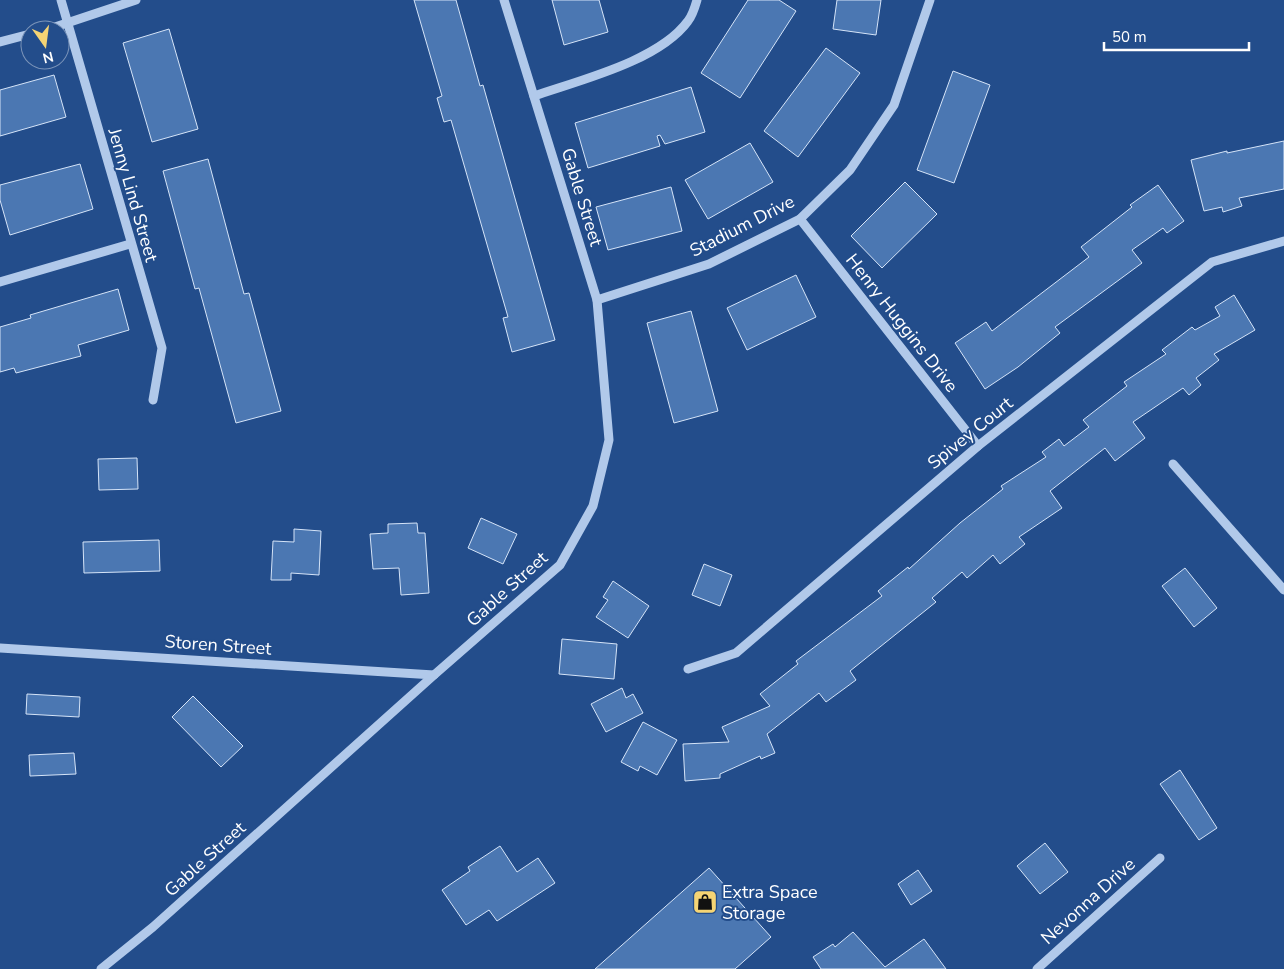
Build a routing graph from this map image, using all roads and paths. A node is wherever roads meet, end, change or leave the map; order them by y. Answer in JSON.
{"nodes":[{"id":1,"x":61,"y":0,"type":"edge"},
{"id":2,"x":136,"y":0,"type":"edge"},
{"id":3,"x":504,"y":0,"type":"edge"},
{"id":4,"x":698,"y":0,"type":"edge"},
{"id":5,"x":930,"y":0,"type":"edge"},
{"id":6,"x":67,"y":20,"type":"edge"},
{"id":7,"x":70,"y":23,"type":"edge"},
{"id":8,"x":70,"y":31,"type":"edge"},
{"id":9,"x":20,"y":37,"type":"edge"},
{"id":10,"x":0,"y":42,"type":"edge"},
{"id":11,"x":534,"y":96,"type":"junction"},
{"id":12,"x":800,"y":219,"type":"junction"},
{"id":13,"x":1284,"y":242,"type":"edge"},
{"id":14,"x":130,"y":244,"type":"junction"},
{"id":15,"x":0,"y":282,"type":"edge"},
{"id":16,"x":597,"y":300,"type":"junction"},
{"id":17,"x":153,"y":400,"type":"dead end"},
{"id":18,"x":978,"y":446,"type":"junction"},
{"id":19,"x":1173,"y":464,"type":"dead end"},
{"id":20,"x":1284,"y":590,"type":"edge"},
{"id":21,"x":0,"y":648,"type":"edge"},
{"id":22,"x":688,"y":669,"type":"dead end"},
{"id":23,"x":434,"y":675,"type":"junction"},
{"id":24,"x":1160,"y":858,"type":"dead end"},
{"id":25,"x":101,"y":969,"type":"edge"},
{"id":26,"x":1037,"y":969,"type":"edge"}],
"edges":[{"from":1,"to":6,"type":"street","name":"Jenny Lind Street"},
{"from":2,"to":7,"type":"street"},
{"from":3,"to":11,"type":"street","name":"Gable Street"},
{"from":4,"to":11,"type":"street"},
{"from":5,"to":12,"type":"street","name":"Stadium Drive"},
{"from":8,"to":14,"type":"street","name":"Jenny Lind Street"},
{"from":9,"to":10,"type":"street"},
{"from":11,"to":16,"type":"street","name":"Gable Street"},
{"from":12,"to":16,"type":"street","name":"Stadium Drive"},
{"from":12,"to":18,"type":"street","name":"Henry Huggins Drive"},
{"from":13,"to":18,"type":"street","name":"Spivey Court"},
{"from":14,"to":15,"type":"street"},
{"from":14,"to":17,"type":"street","name":"Jenny Lind Street"},
{"from":16,"to":23,"type":"street","name":"Gable Street"},
{"from":18,"to":22,"type":"street","name":"Spivey Court"},
{"from":19,"to":20,"type":"street"},
{"from":21,"to":23,"type":"street","name":"Storen Street"},
{"from":23,"to":25,"type":"street","name":"Gable Street"},
{"from":24,"to":26,"type":"street","name":"Nevonna Drive"}]}
